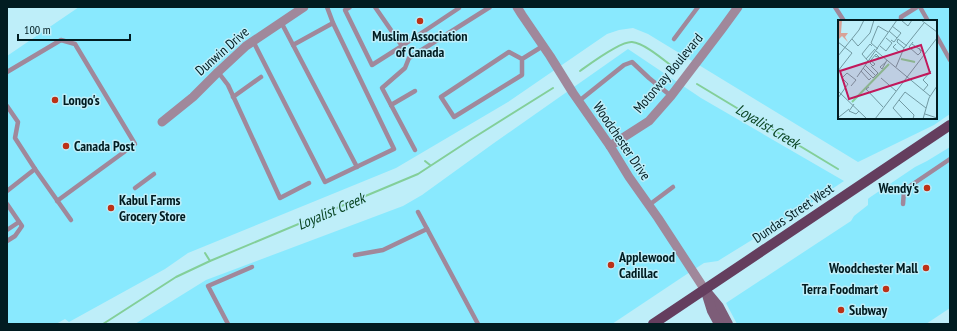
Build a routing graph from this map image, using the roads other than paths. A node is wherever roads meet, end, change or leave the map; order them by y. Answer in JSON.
{"nodes":[{"id":1,"x":304,"y":7,"type":"edge"},
{"id":2,"x":327,"y":7,"type":"edge"},
{"id":3,"x":350,"y":7,"type":"edge"},
{"id":4,"x":375,"y":7,"type":"edge"},
{"id":5,"x":460,"y":7,"type":"edge"},
{"id":6,"x":490,"y":7,"type":"edge"},
{"id":7,"x":517,"y":7,"type":"edge"},
{"id":8,"x":698,"y":7,"type":"edge"},
{"id":9,"x":738,"y":7,"type":"edge"},
{"id":10,"x":835,"y":7,"type":"edge"},
{"id":11,"x":918,"y":7,"type":"edge"},
{"id":12,"x":843,"y":20,"type":"edge"},
{"id":13,"x":901,"y":20,"type":"edge"},
{"id":14,"x":927,"y":20,"type":"edge"},
{"id":15,"x":281,"y":22,"type":"junction"},
{"id":16,"x":332,"y":23,"type":"junction"},
{"id":17,"x":937,"y":37,"type":"edge"},
{"id":18,"x":674,"y":39,"type":"dead end"},
{"id":19,"x":253,"y":41,"type":"junction"},
{"id":20,"x":293,"y":45,"type":"junction"},
{"id":21,"x":402,"y":46,"type":"junction"},
{"id":22,"x":543,"y":46,"type":"junction"},
{"id":23,"x":522,"y":59,"type":"junction"},
{"id":24,"x":950,"y":60,"type":"edge"},
{"id":25,"x":7,"y":72,"type":"edge"},
{"id":26,"x":218,"y":72,"type":"junction"},
{"id":27,"x":261,"y":77,"type":"dead end"},
{"id":28,"x":415,"y":91,"type":"dead end"},
{"id":29,"x":670,"y":96,"type":"junction"},
{"id":30,"x":233,"y":97,"type":"junction"},
{"id":31,"x":579,"y":101,"type":"junction"},
{"id":32,"x":391,"y":105,"type":"junction"},
{"id":33,"x":7,"y":106,"type":"edge"},
{"id":34,"x":162,"y":122,"type":"dead end"},
{"id":35,"x":950,"y":125,"type":"edge"},
{"id":36,"x":610,"y":146,"type":"junction"},
{"id":37,"x":415,"y":150,"type":"dead end"},
{"id":38,"x":950,"y":159,"type":"edge"},
{"id":39,"x":356,"y":167,"type":"junction"},
{"id":40,"x":35,"y":169,"type":"junction"},
{"id":41,"x":154,"y":174,"type":"dead end"},
{"id":42,"x":309,"y":183,"type":"dead end"},
{"id":43,"x":673,"y":187,"type":"dead end"},
{"id":44,"x":135,"y":188,"type":"dead end"},
{"id":45,"x":7,"y":191,"type":"edge"},
{"id":46,"x":57,"y":201,"type":"junction"},
{"id":47,"x":903,"y":204,"type":"dead end"},
{"id":48,"x":7,"y":205,"type":"edge"},
{"id":49,"x":649,"y":205,"type":"junction"},
{"id":50,"x":12,"y":212,"type":"junction"},
{"id":51,"x":418,"y":212,"type":"dead end"},
{"id":52,"x":7,"y":216,"type":"edge"},
{"id":53,"x":71,"y":220,"type":"dead end"},
{"id":54,"x":19,"y":222,"type":"junction"},
{"id":55,"x":427,"y":229,"type":"junction"},
{"id":56,"x":7,"y":230,"type":"edge"},
{"id":57,"x":7,"y":241,"type":"edge"},
{"id":58,"x":355,"y":255,"type":"dead end"},
{"id":59,"x":252,"y":267,"type":"dead end"},
{"id":60,"x":705,"y":290,"type":"junction"},
{"id":61,"x":228,"y":324,"type":"edge"},
{"id":62,"x":478,"y":324,"type":"edge"},
{"id":63,"x":653,"y":324,"type":"edge"},
{"id":64,"x":718,"y":324,"type":"edge"},
{"id":65,"x":728,"y":324,"type":"edge"}],
"edges":[{"from":1,"to":15,"type":"street","name":"Dunwin Drive"},
{"from":2,"to":16,"type":"lane"},
{"from":3,"to":21,"type":"lane"},
{"from":4,"to":21,"type":"lane"},
{"from":5,"to":21,"type":"lane"},
{"from":6,"to":32,"type":"lane"},
{"from":7,"to":22,"type":"street","name":"Woodchester Drive"},
{"from":8,"to":18,"type":"lane"},
{"from":9,"to":29,"type":"street","name":"Motorway Boulevard"},
{"from":10,"to":12,"type":"lane"},
{"from":11,"to":13,"type":"lane"},
{"from":11,"to":14,"type":"lane"},
{"from":15,"to":19,"type":"street","name":"Dunwin Drive"},
{"from":15,"to":20,"type":"lane"},
{"from":16,"to":20,"type":"lane"},
{"from":16,"to":39,"type":"lane"},
{"from":17,"to":24,"type":"lane"},
{"from":19,"to":26,"type":"street","name":"Dunwin Drive"},
{"from":19,"to":39,"type":"lane"},
{"from":20,"to":39,"type":"lane"},
{"from":22,"to":23,"type":"lane"},
{"from":22,"to":31,"type":"street","name":"Woodchester Drive"},
{"from":23,"to":23,"type":"lane"},
{"from":25,"to":46,"type":"lane"},
{"from":26,"to":30,"type":"lane"},
{"from":26,"to":34,"type":"street","name":"Dunwin Drive"},
{"from":27,"to":30,"type":"lane"},
{"from":28,"to":32,"type":"lane"},
{"from":29,"to":31,"type":"lane"},
{"from":29,"to":36,"type":"street","name":"Motorway Boulevard"},
{"from":30,"to":42,"type":"lane"},
{"from":31,"to":36,"type":"street","name":"Woodchester Drive"},
{"from":32,"to":37,"type":"lane"},
{"from":33,"to":40,"type":"lane"},
{"from":35,"to":60,"type":"main road","name":"Dundas Street West"},
{"from":36,"to":49,"type":"street","name":"Woodchester Drive"},
{"from":38,"to":47,"type":"lane"},
{"from":40,"to":45,"type":"lane"},
{"from":40,"to":46,"type":"lane"},
{"from":41,"to":44,"type":"lane"},
{"from":43,"to":49,"type":"lane"},
{"from":46,"to":53,"type":"lane"},
{"from":48,"to":50,"type":"lane"},
{"from":49,"to":60,"type":"street","name":"Woodchester Drive"},
{"from":50,"to":52,"type":"lane"},
{"from":50,"to":54,"type":"lane"},
{"from":51,"to":55,"type":"lane"},
{"from":54,"to":56,"type":"lane"},
{"from":54,"to":57,"type":"lane"},
{"from":55,"to":58,"type":"lane"},
{"from":55,"to":62,"type":"lane"},
{"from":59,"to":61,"type":"lane"},
{"from":60,"to":63,"type":"main road","name":"Dundas Street West"},
{"from":60,"to":64,"type":"street","name":"Woodchester Drive"},
{"from":60,"to":65,"type":"street","name":"Woodchester Drive"}]}
